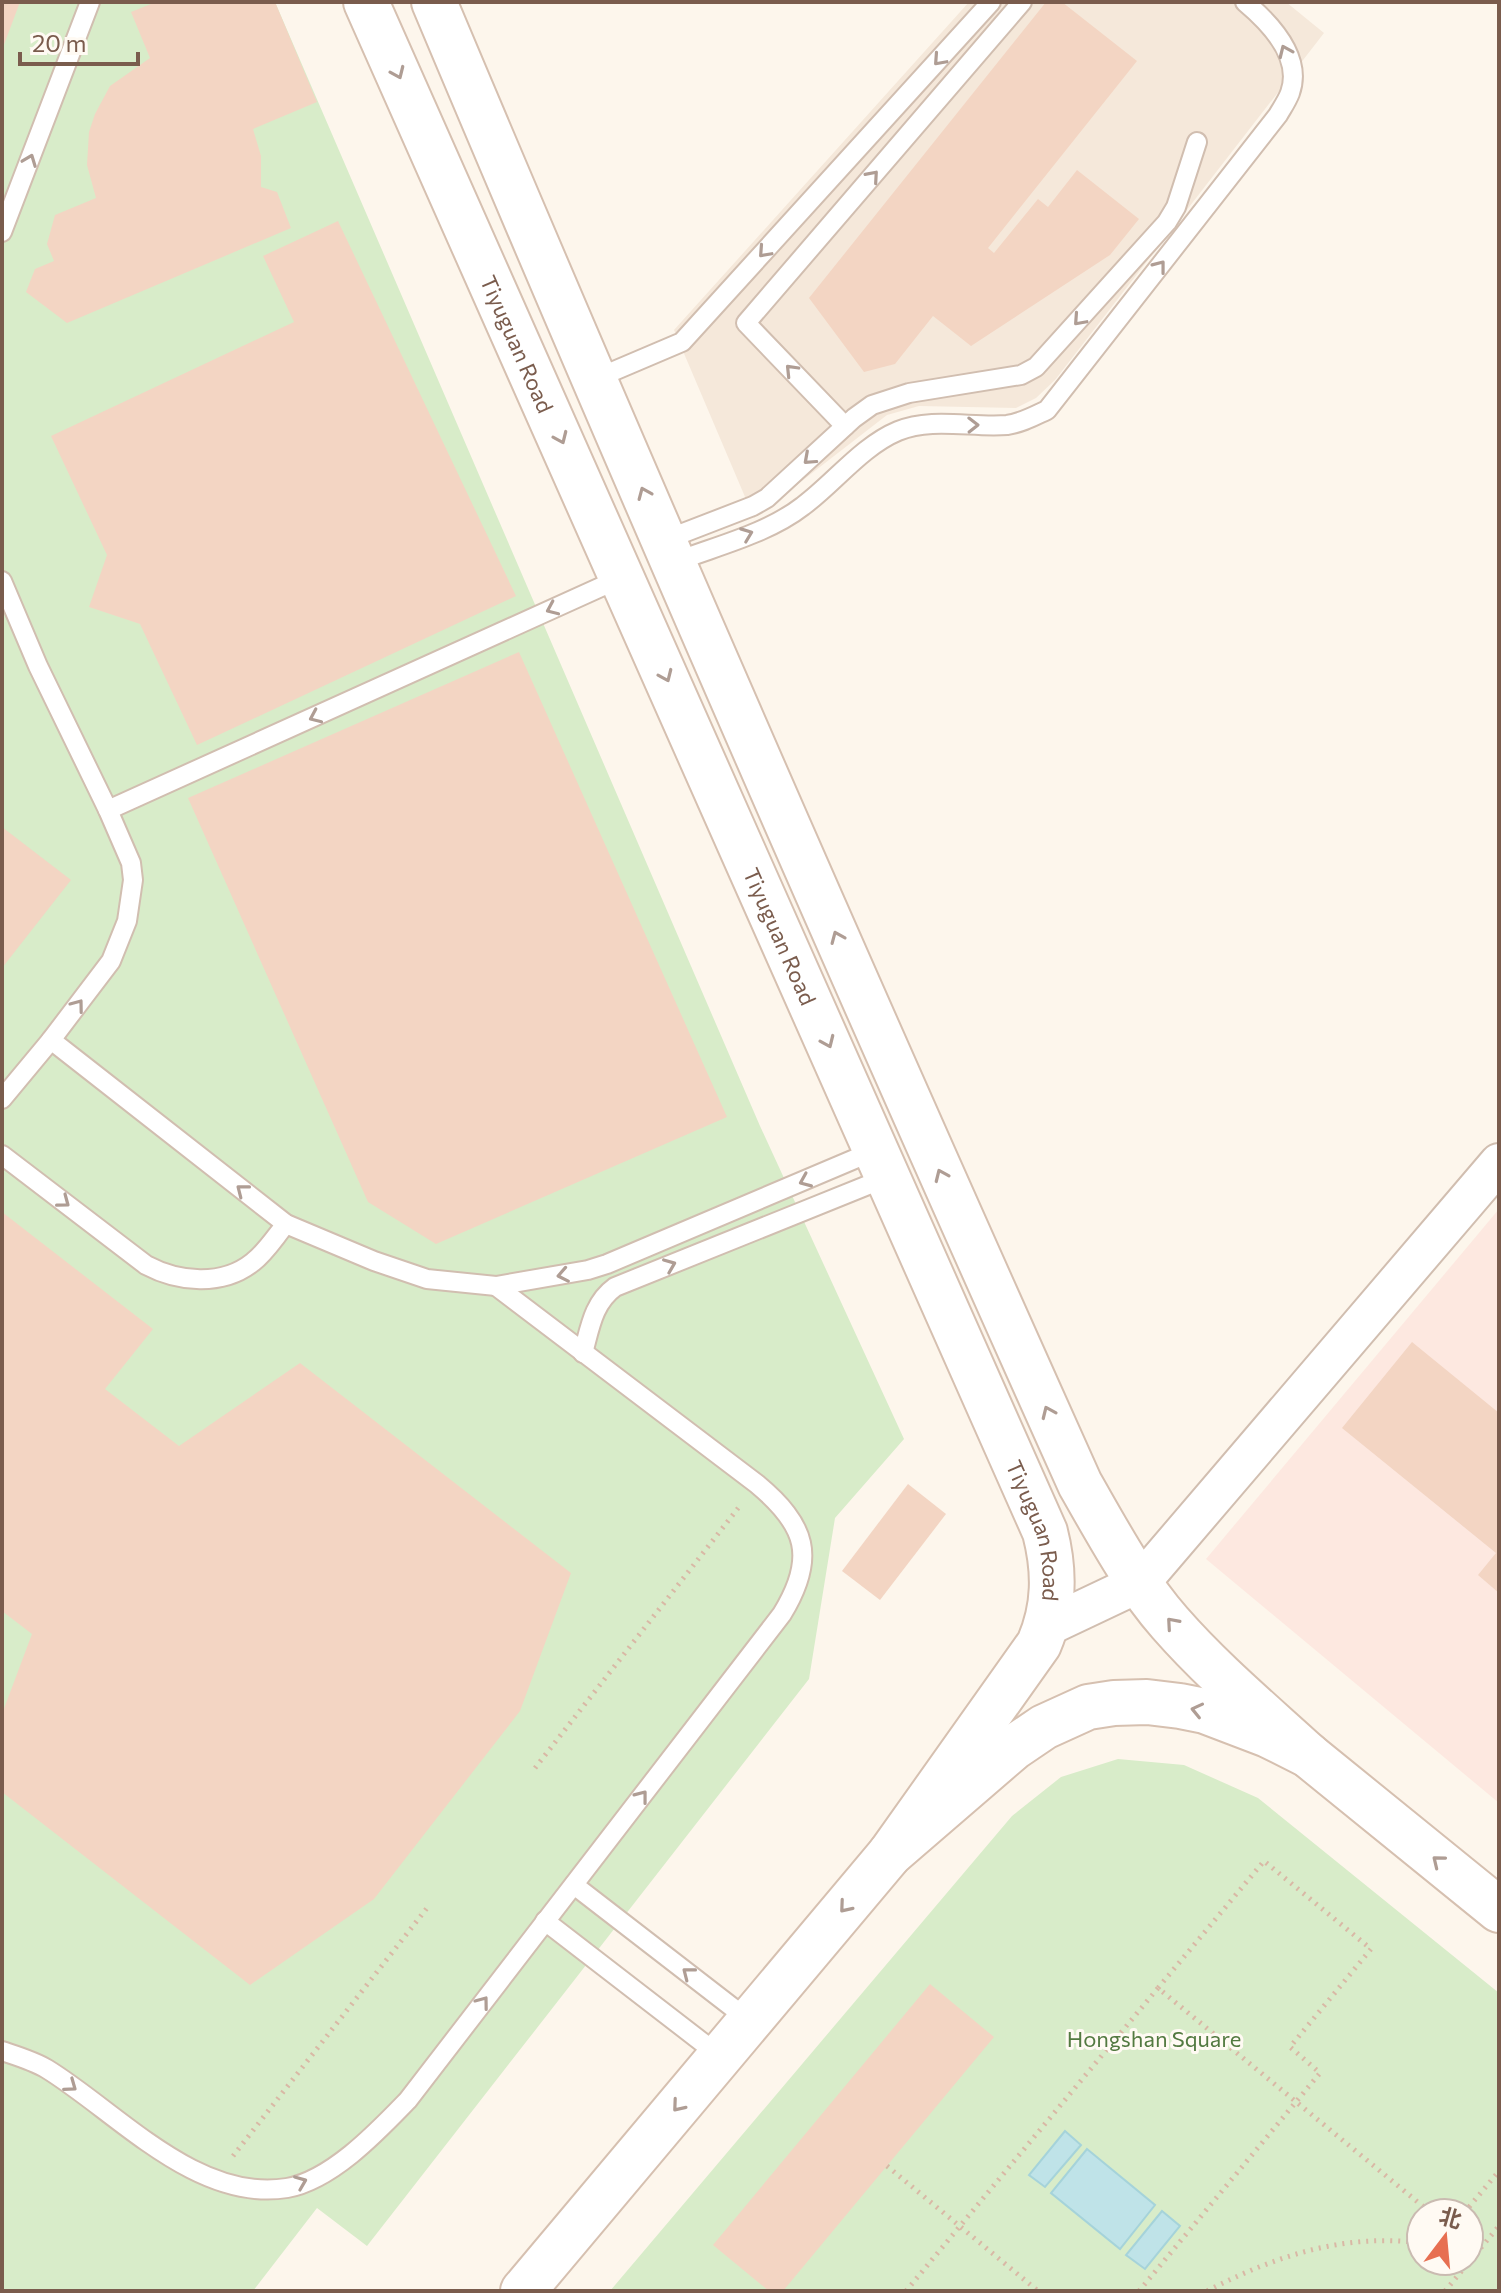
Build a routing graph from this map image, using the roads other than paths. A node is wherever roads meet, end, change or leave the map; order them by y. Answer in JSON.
{"nodes":[{"id":1,"x":90,"y":2,"type":"edge"},
{"id":2,"x":366,"y":2,"type":"edge"},
{"id":3,"x":434,"y":2,"type":"edge"},
{"id":4,"x":991,"y":2,"type":"edge"},
{"id":5,"x":1022,"y":2,"type":"edge"},
{"id":6,"x":1245,"y":2,"type":"edge"},
{"id":7,"x":1197,"y":142,"type":"dead end"},
{"id":8,"x":2,"y":232,"type":"edge"},
{"id":9,"x":595,"y":379,"type":"junction"},
{"id":10,"x":845,"y":426,"type":"junction"},
{"id":11,"x":670,"y":551,"type":"junction"},
{"id":12,"x":623,"y":577,"type":"junction"},
{"id":13,"x":2,"y":581,"type":"edge"},
{"id":14,"x":108,"y":810,"type":"junction"},
{"id":15,"x":51,"y":1040,"type":"junction"},
{"id":16,"x":2,"y":1099,"type":"edge"},
{"id":17,"x":2,"y":1155,"type":"edge"},
{"id":18,"x":1499,"y":1163,"type":"edge"},
{"id":19,"x":882,"y":1164,"type":"junction"},
{"id":20,"x":286,"y":1224,"type":"junction"},
{"id":21,"x":496,"y":1286,"type":"junction"},
{"id":22,"x":583,"y":1353,"type":"junction"},
{"id":23,"x":1141,"y":1582,"type":"junction"},
{"id":24,"x":1046,"y":1627,"type":"junction"},
{"id":25,"x":1308,"y":1755,"type":"junction"},
{"id":26,"x":890,"y":1854,"type":"junction"},
{"id":27,"x":574,"y":1885,"type":"junction"},
{"id":28,"x":1499,"y":1910,"type":"edge"},
{"id":29,"x":545,"y":1921,"type":"junction"},
{"id":30,"x":750,"y":2021,"type":"junction"},
{"id":31,"x":2,"y":2051,"type":"edge"},
{"id":32,"x":720,"y":2056,"type":"junction"},
{"id":33,"x":523,"y":2291,"type":"edge"}],
"edges":[{"from":8,"to":1,"type":"lane","one_way":true},
{"from":2,"to":12,"type":"main road","name":"Tiyuguan Road","one_way":true},
{"from":3,"to":9,"type":"main road"},
{"from":4,"to":9,"type":"lane","one_way":true},
{"from":10,"to":5,"type":"lane","one_way":true},
{"from":11,"to":6,"type":"lane","one_way":true},
{"from":7,"to":10,"type":"lane","one_way":true},
{"from":11,"to":9,"type":"main road","one_way":true},
{"from":10,"to":11,"type":"lane","one_way":true},
{"from":23,"to":11,"type":"main road","one_way":true},
{"from":12,"to":14,"type":"lane","one_way":true},
{"from":12,"to":19,"type":"main road","name":"Tiyuguan Road","one_way":true},
{"from":13,"to":14,"type":"lane"},
{"from":15,"to":14,"type":"lane","one_way":true},
{"from":15,"to":16,"type":"lane"},
{"from":20,"to":15,"type":"lane","one_way":true},
{"from":17,"to":20,"type":"lane","one_way":true},
{"from":18,"to":23,"type":"street"},
{"from":19,"to":21,"type":"lane","one_way":true},
{"from":22,"to":19,"type":"lane","one_way":true},
{"from":19,"to":24,"type":"main road","name":"Tiyuguan Road"},
{"from":20,"to":21,"type":"lane"},
{"from":21,"to":22,"type":"lane"},
{"from":27,"to":22,"type":"lane","one_way":true},
{"from":23,"to":24,"type":"street"},
{"from":25,"to":23,"type":"main road","one_way":true},
{"from":24,"to":26,"type":"main road","name":"Tiyuguan Road"},
{"from":25,"to":26,"type":"main road","one_way":true},
{"from":28,"to":25,"type":"main road","one_way":true},
{"from":26,"to":30,"type":"main road","one_way":true},
{"from":27,"to":29,"type":"lane"},
{"from":30,"to":27,"type":"lane","one_way":true},
{"from":31,"to":29,"type":"lane","one_way":true},
{"from":29,"to":32,"type":"lane"},
{"from":30,"to":32,"type":"main road"},
{"from":32,"to":33,"type":"main road","one_way":true}]}
